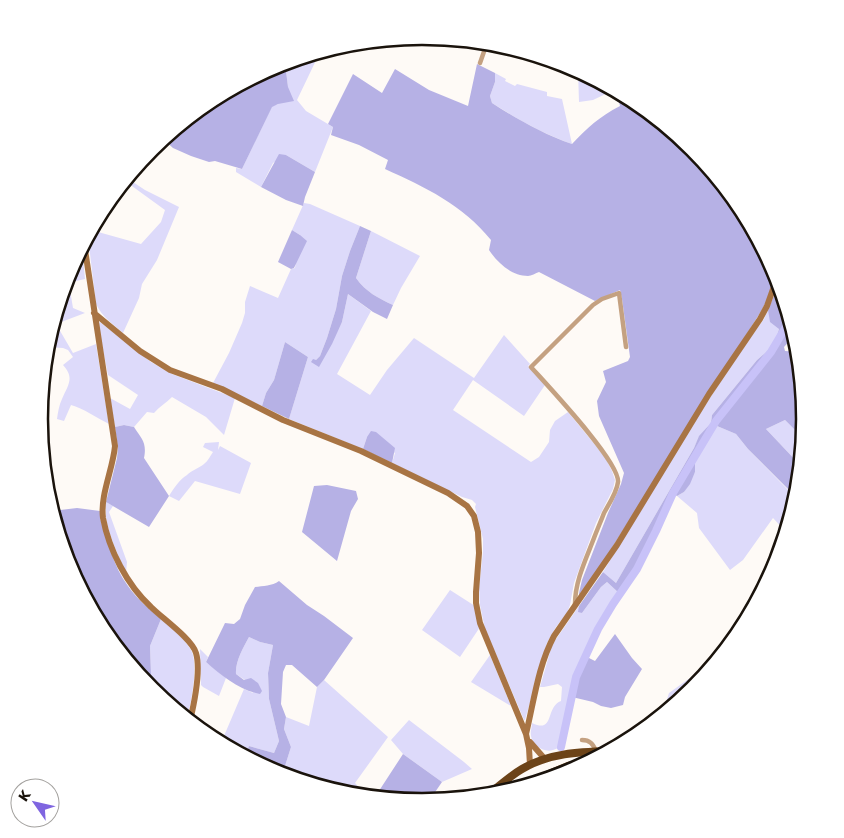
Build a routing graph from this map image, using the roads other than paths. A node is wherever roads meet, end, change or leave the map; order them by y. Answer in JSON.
{"nodes":[{"id":1,"x":485,"y":50,"type":"edge"},
{"id":2,"x":480,"y":64,"type":"dead end"},
{"id":3,"x":86,"y":256,"type":"edge"},
{"id":4,"x":773,"y":290,"type":"edge"},
{"id":5,"x":94,"y":313,"type":"junction"},
{"id":6,"x":626,"y":347,"type":"dead end"},
{"id":7,"x":575,"y":606,"type":"junction"},
{"id":8,"x":192,"y":714,"type":"edge"},
{"id":9,"x":527,"y":736,"type":"junction"},
{"id":10,"x":582,"y":740,"type":"dead end"},
{"id":11,"x":595,"y":750,"type":"edge"},
{"id":12,"x":592,"y":751,"type":"edge"},
{"id":13,"x":544,"y":758,"type":"junction"},
{"id":14,"x":530,"y":765,"type":"junction"},
{"id":15,"x":549,"y":770,"type":"edge"},
{"id":16,"x":533,"y":776,"type":"edge"},
{"id":17,"x":501,"y":785,"type":"edge"}],
"edges":[{"from":1,"to":2,"type":"street"},
{"from":3,"to":5,"type":"street"},
{"from":4,"to":7,"type":"street"},
{"from":5,"to":8,"type":"street"},
{"from":5,"to":9,"type":"street"},
{"from":6,"to":7,"type":"street"},
{"from":7,"to":9,"type":"street"},
{"from":9,"to":13,"type":"street"},
{"from":9,"to":14,"type":"street"},
{"from":10,"to":11,"type":"street"},
{"from":12,"to":13,"type":"highway"},
{"from":13,"to":14,"type":"highway"},
{"from":13,"to":15,"type":"highway"},
{"from":14,"to":16,"type":"highway"},
{"from":14,"to":17,"type":"highway"}]}
